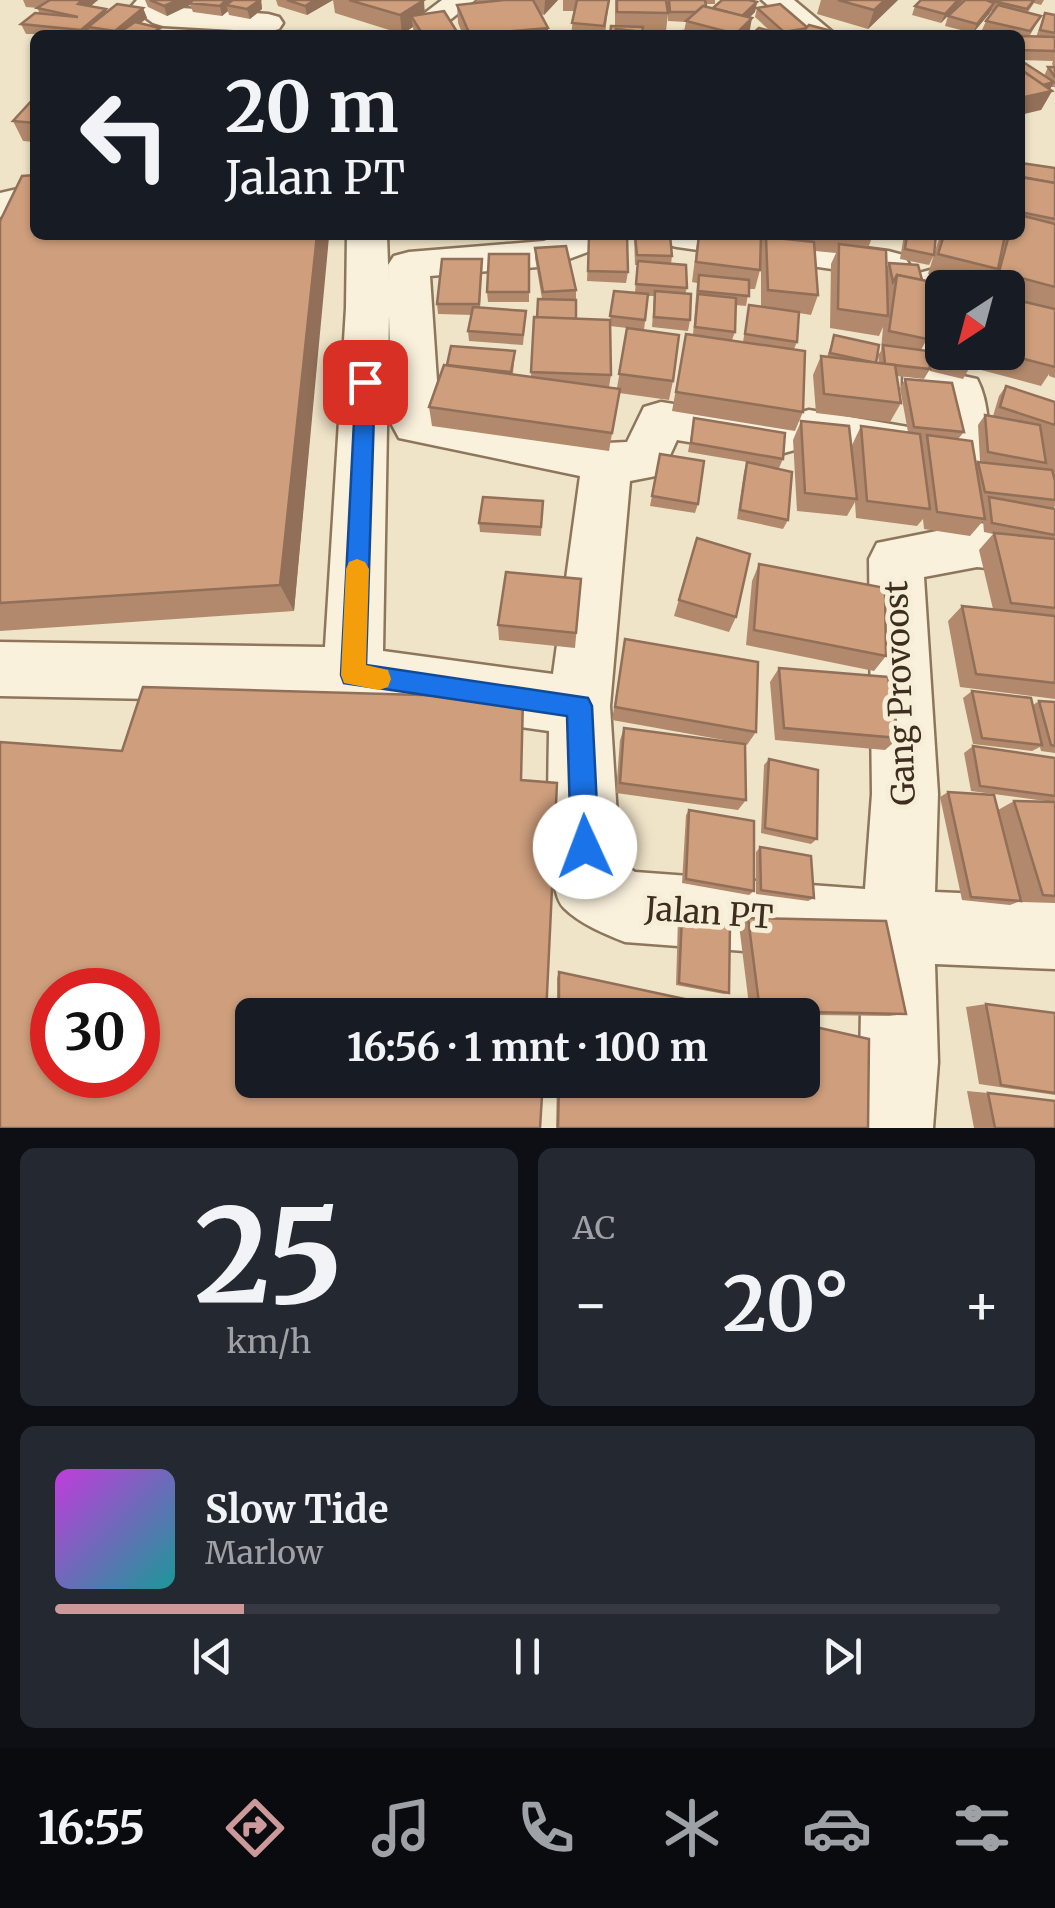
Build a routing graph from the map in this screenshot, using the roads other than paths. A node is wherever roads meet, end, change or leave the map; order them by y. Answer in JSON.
{"nodes":[{"id":1,"x":159,"y":0,"type":"edge"},
{"id":2,"x":461,"y":0,"type":"edge"},
{"id":3,"x":776,"y":0,"type":"edge"},
{"id":4,"x":268,"y":19,"type":"edge"},
{"id":5,"x":418,"y":30,"type":"edge"},
{"id":6,"x":815,"y":30,"type":"edge"},
{"id":7,"x":30,"y":197,"type":"edge"},
{"id":8,"x":0,"y":206,"type":"edge"},
{"id":9,"x":367,"y":240,"type":"edge"},
{"id":10,"x":599,"y":240,"type":"edge"},
{"id":11,"x":748,"y":240,"type":"edge"},
{"id":12,"x":888,"y":250,"type":"edge"},
{"id":13,"x":925,"y":272,"type":"edge"},
{"id":14,"x":926,"y":370,"type":"edge"},
{"id":15,"x":963,"y":456,"type":"junction"},
{"id":16,"x":607,"y":462,"type":"junction"},
{"id":17,"x":976,"y":545,"type":"junction"},
{"id":18,"x":1055,"y":552,"type":"edge"},
{"id":19,"x":0,"y":669,"type":"edge"},
{"id":20,"x":353,"y":675,"type":"junction"},
{"id":21,"x":579,"y":706,"type":"junction"},
{"id":22,"x":898,"y":927,"type":"junction"},
{"id":23,"x":1055,"y":932,"type":"edge"},
{"id":24,"x":892,"y":1128,"type":"edge"}],
"edges":[{"from":1,"to":4,"type":"street"},
{"from":2,"to":5,"type":"street"},
{"from":3,"to":6,"type":"street"},
{"from":7,"to":8,"type":"street"},
{"from":9,"to":20,"type":"street"},
{"from":10,"to":16,"type":"street"},
{"from":11,"to":12,"type":"street"},
{"from":12,"to":13,"type":"street"},
{"from":14,"to":15,"type":"street"},
{"from":15,"to":16,"type":"street"},
{"from":15,"to":17,"type":"street"},
{"from":16,"to":21,"type":"street"},
{"from":17,"to":18,"type":"street","name":"Gang Provoost"},
{"from":17,"to":22,"type":"street","name":"Gang Provoost"},
{"from":19,"to":20,"type":"street"},
{"from":20,"to":21,"type":"street"},
{"from":21,"to":22,"type":"street","name":"Jalan PT"},
{"from":22,"to":23,"type":"street","name":"Jalan PT"},
{"from":22,"to":24,"type":"street"}]}
